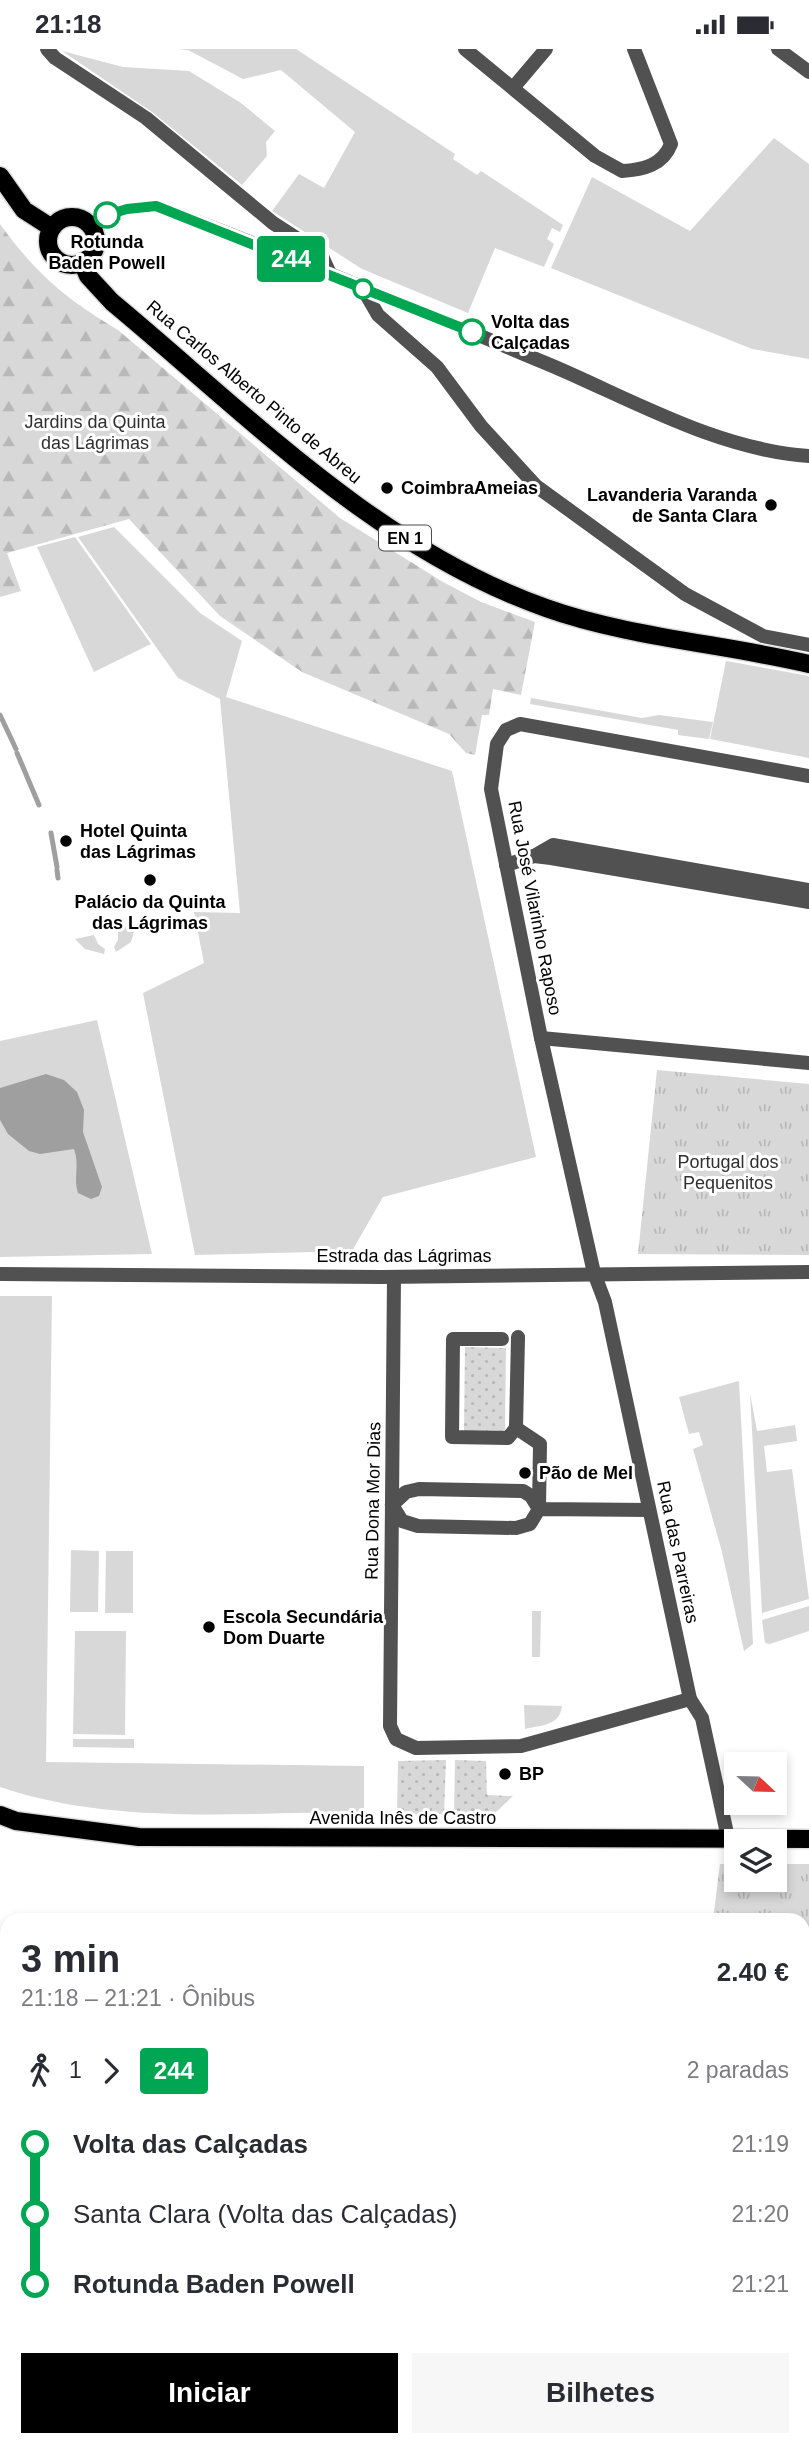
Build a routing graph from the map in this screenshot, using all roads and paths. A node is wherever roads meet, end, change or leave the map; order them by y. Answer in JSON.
{"nodes":[{"id":1,"x":47,"y":49,"type":"edge"},
{"id":2,"x":465,"y":49,"type":"edge"},
{"id":3,"x":546,"y":49,"type":"edge"},
{"id":4,"x":634,"y":49,"type":"edge"},
{"id":5,"x":778,"y":49,"type":"edge"},
{"id":6,"x":809,"y":72,"type":"edge"},
{"id":7,"x":513,"y":88,"type":"junction"},
{"id":8,"x":0,"y":176,"type":"edge"},
{"id":9,"x":90,"y":225,"type":"junction"},
{"id":10,"x":52,"y":228,"type":"junction"},
{"id":11,"x":82,"y":263,"type":"junction"},
{"id":12,"x":331,"y":276,"type":"junction"},
{"id":13,"x":363,"y":289,"type":"junction"},
{"id":14,"x":809,"y":456,"type":"edge"},
{"id":15,"x":809,"y":645,"type":"edge"},
{"id":16,"x":809,"y":664,"type":"edge"},
{"id":17,"x":809,"y":776,"type":"edge"},
{"id":18,"x":534,"y":856,"type":"junction"},
{"id":19,"x":506,"y":865,"type":"junction"},
{"id":20,"x":809,"y":890,"type":"edge"},
{"id":21,"x":809,"y":902,"type":"edge"},
{"id":22,"x":541,"y":1038,"type":"junction"},
{"id":23,"x":809,"y":1063,"type":"edge"},
{"id":24,"x":809,"y":1272,"type":"edge"},
{"id":25,"x":594,"y":1273,"type":"junction"},
{"id":26,"x":0,"y":1274,"type":"edge"},
{"id":27,"x":394,"y":1277,"type":"junction"},
{"id":28,"x":518,"y":1336,"type":"dead end"},
{"id":29,"x":502,"y":1339,"type":"dead end"},
{"id":30,"x":516,"y":1428,"type":"junction"},
{"id":31,"x":393,"y":1505,"type":"junction"},
{"id":32,"x":539,"y":1509,"type":"junction"},
{"id":33,"x":649,"y":1510,"type":"junction"},
{"id":34,"x":690,"y":1699,"type":"junction"},
{"id":35,"x":0,"y":1815,"type":"edge"},
{"id":36,"x":726,"y":1829,"type":"edge"},
{"id":37,"x":724,"y":1838,"type":"edge"},
{"id":38,"x":787,"y":1839,"type":"edge"},
{"id":39,"x":809,"y":1839,"type":"edge"}],
"edges":[{"from":1,"to":12,"type":"street"},
{"from":2,"to":7,"type":"street"},
{"from":3,"to":7,"type":"street"},
{"from":4,"to":7,"type":"street"},
{"from":5,"to":6,"type":"street"},
{"from":8,"to":10,"type":"main road"},
{"from":9,"to":10,"type":"main road"},
{"from":9,"to":11,"type":"main road"},
{"from":9,"to":12,"type":"street"},
{"from":10,"to":11,"type":"main road"},
{"from":11,"to":16,"type":"main road","name":"Rua Carlos Alberto Pinto de Abreu","number":"EN 1"},
{"from":12,"to":13,"type":"street"},
{"from":13,"to":14,"type":"street"},
{"from":13,"to":15,"type":"street"},
{"from":17,"to":19,"type":"street","name":"Rua José Vilarinho Raposo"},
{"from":18,"to":19,"type":"street"},
{"from":18,"to":20,"type":"street"},
{"from":18,"to":21,"type":"street"},
{"from":19,"to":22,"type":"street","name":"Rua José Vilarinho Raposo"},
{"from":22,"to":23,"type":"street"},
{"from":22,"to":25,"type":"street","name":"Rua José Vilarinho Raposo"},
{"from":24,"to":25,"type":"street","name":"Estrada das Lágrimas"},
{"from":25,"to":27,"type":"street","name":"Estrada das Lágrimas"},
{"from":25,"to":33,"type":"street","name":"Rua das Parreiras"},
{"from":26,"to":27,"type":"street","name":"Estrada das Lágrimas"},
{"from":27,"to":31,"type":"street","name":"Rua Dona Mor Dias"},
{"from":28,"to":30,"type":"street"},
{"from":29,"to":30,"type":"street"},
{"from":30,"to":32,"type":"street"},
{"from":31,"to":32,"type":"street"},
{"from":31,"to":32,"type":"street"},
{"from":31,"to":34,"type":"street","name":"Rua Dona Mor Dias"},
{"from":32,"to":33,"type":"street"},
{"from":33,"to":34,"type":"street","name":"Rua das Parreiras"},
{"from":34,"to":36,"type":"street","name":"Rua das Parreiras"},
{"from":35,"to":37,"type":"main road","name":"Avenida Inês de Castro"},
{"from":38,"to":39,"type":"main road","name":"Avenida Inês de Castro"}]}
